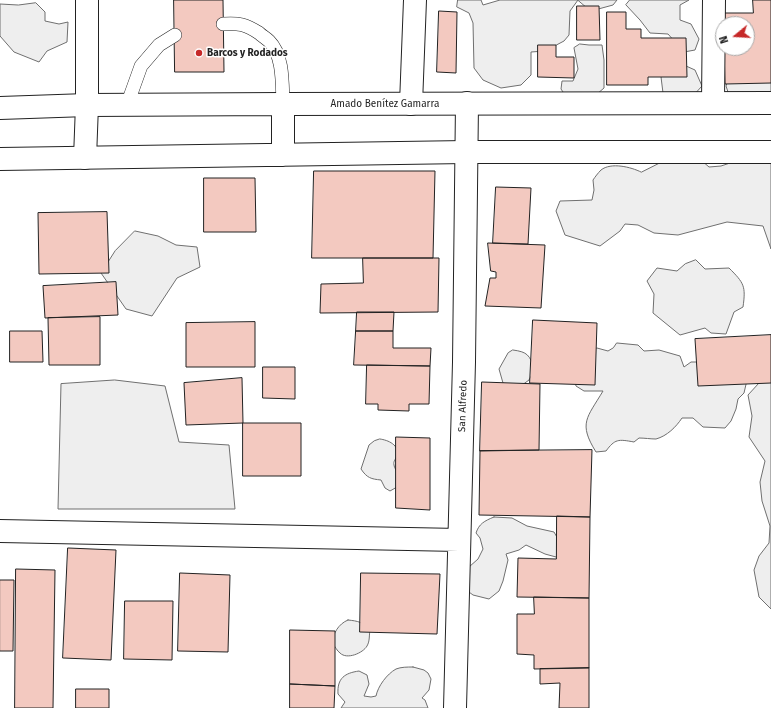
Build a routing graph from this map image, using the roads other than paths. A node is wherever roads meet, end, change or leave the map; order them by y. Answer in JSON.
{"nodes":[{"id":1,"x":87,"y":0,"type":"edge"},
{"id":2,"x":415,"y":0,"type":"edge"},
{"id":3,"x":714,"y":0,"type":"edge"},
{"id":4,"x":223,"y":24,"type":"dead end"},
{"id":5,"x":175,"y":35,"type":"dead end"},
{"id":6,"x":467,"y":103,"type":"junction"},
{"id":7,"x":713,"y":103,"type":"junction"},
{"id":8,"x":771,"y":103,"type":"edge"},
{"id":9,"x":283,"y":104,"type":"junction"},
{"id":10,"x":411,"y":104,"type":"junction"},
{"id":11,"x":87,"y":105,"type":"junction"},
{"id":12,"x":127,"y":105,"type":"junction"},
{"id":13,"x":0,"y":108,"type":"edge"},
{"id":14,"x":466,"y":152,"type":"junction"},
{"id":15,"x":771,"y":152,"type":"edge"},
{"id":16,"x":284,"y":155,"type":"junction"},
{"id":17,"x":85,"y":158,"type":"junction"},
{"id":18,"x":0,"y":159,"type":"edge"},
{"id":19,"x":0,"y":531,"type":"edge"},
{"id":20,"x":459,"y":540,"type":"junction"},
{"id":21,"x":455,"y":708,"type":"edge"}],
"edges":[{"from":1,"to":11,"type":"main road"},
{"from":2,"to":10,"type":"main road"},
{"from":3,"to":7,"type":"main road"},
{"from":4,"to":9,"type":"lane"},
{"from":5,"to":12,"type":"lane"},
{"from":6,"to":7,"type":"main road","name":"Amado Benítez Gamarra"},
{"from":6,"to":10,"type":"main road","name":"Amado Benítez Gamarra"},
{"from":6,"to":14,"type":"main road","name":"San Alfredo"},
{"from":7,"to":8,"type":"main road","name":"Amado Benítez Gamarra"},
{"from":9,"to":10,"type":"main road","name":"Amado Benítez Gamarra"},
{"from":9,"to":12,"type":"main road","name":"Amado Benítez Gamarra"},
{"from":9,"to":16,"type":"main road"},
{"from":11,"to":12,"type":"main road","name":"Amado Benítez Gamarra"},
{"from":11,"to":13,"type":"main road","name":"Amado Benítez Gamarra"},
{"from":11,"to":17,"type":"main road"},
{"from":14,"to":15,"type":"main road"},
{"from":14,"to":16,"type":"main road"},
{"from":14,"to":20,"type":"main road","name":"San Alfredo"},
{"from":16,"to":17,"type":"main road"},
{"from":17,"to":18,"type":"main road"},
{"from":19,"to":20,"type":"main road"},
{"from":20,"to":21,"type":"main road","name":"San Alfredo"}]}
